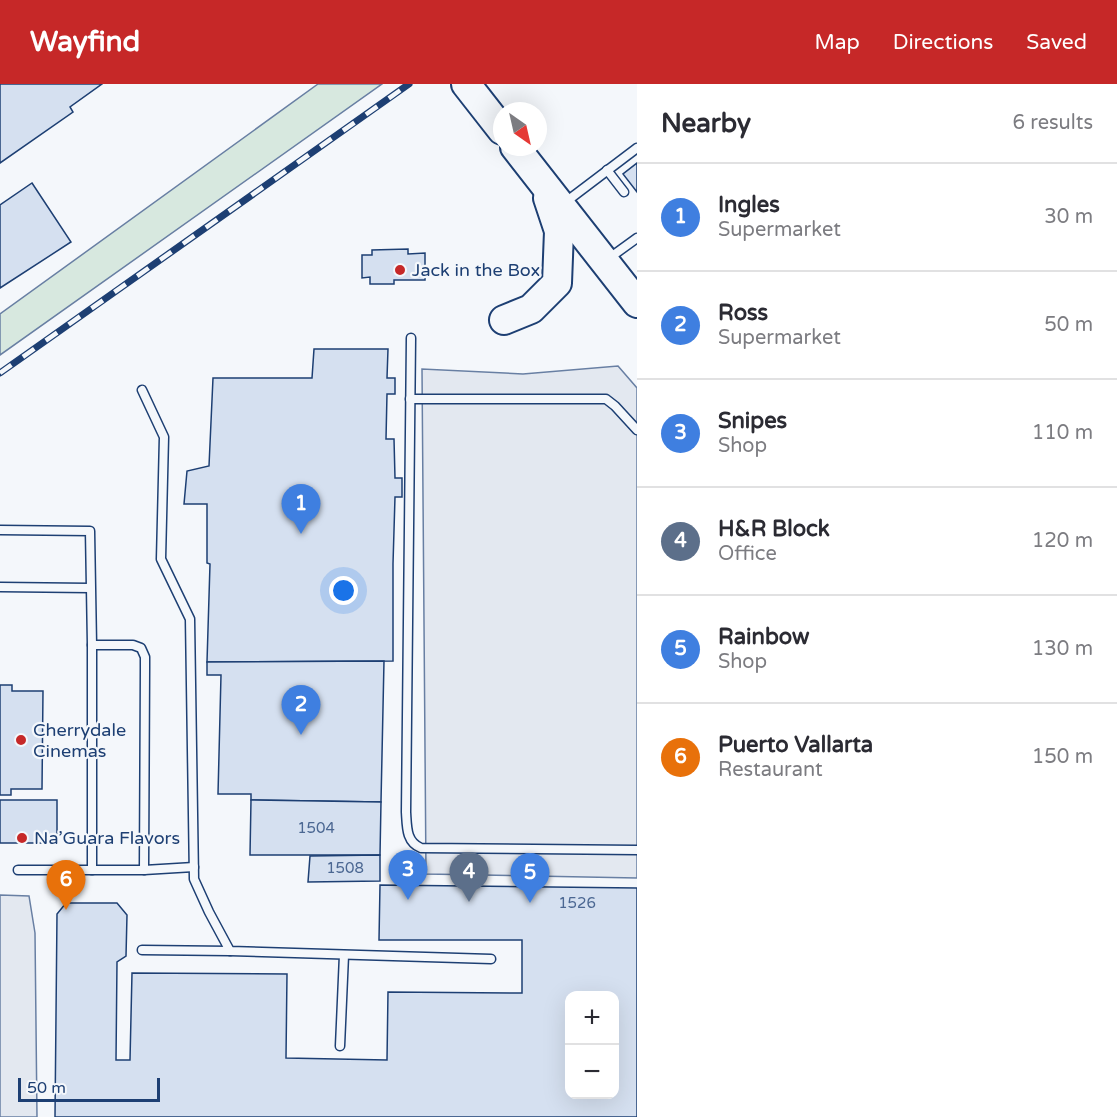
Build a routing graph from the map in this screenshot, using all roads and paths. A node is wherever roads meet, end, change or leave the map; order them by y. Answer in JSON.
{"nodes":[{"id":1,"x":466,"y":84,"type":"edge"},
{"id":2,"x":493,"y":118,"type":"edge"},
{"id":3,"x":637,"y":148,"type":"edge"},
{"id":4,"x":522,"y":156,"type":"edge"},
{"id":5,"x":607,"y":170,"type":"junction"},
{"id":6,"x":624,"y":192,"type":"dead end"},
{"id":7,"x":553,"y":195,"type":"junction"},
{"id":8,"x":637,"y":238,"type":"edge"},
{"id":9,"x":605,"y":262,"type":"junction"},
{"id":10,"x":637,"y":303,"type":"edge"},
{"id":11,"x":504,"y":320,"type":"dead end"},
{"id":12,"x":411,"y":338,"type":"dead end"},
{"id":13,"x":142,"y":390,"type":"dead end"},
{"id":14,"x":410,"y":399,"type":"junction"},
{"id":15,"x":637,"y":430,"type":"edge"},
{"id":16,"x":0,"y":530,"type":"edge"},
{"id":17,"x":0,"y":587,"type":"edge"},
{"id":18,"x":90,"y":588,"type":"junction"},
{"id":19,"x":92,"y":645,"type":"junction"},
{"id":20,"x":637,"y":850,"type":"edge"},
{"id":21,"x":194,"y":867,"type":"junction"},
{"id":22,"x":18,"y":870,"type":"dead end"},
{"id":23,"x":92,"y":870,"type":"junction"},
{"id":24,"x":144,"y":870,"type":"junction"},
{"id":25,"x":142,"y":950,"type":"dead end"},
{"id":26,"x":230,"y":951,"type":"junction"},
{"id":27,"x":344,"y":955,"type":"junction"},
{"id":28,"x":491,"y":959,"type":"dead end"},
{"id":29,"x":340,"y":1046,"type":"dead end"}],
"edges":[{"from":1,"to":2,"type":"highway"},
{"from":3,"to":5,"type":"lane"},
{"from":4,"to":7,"type":"highway"},
{"from":5,"to":6,"type":"lane"},
{"from":5,"to":7,"type":"lane"},
{"from":7,"to":9,"type":"highway"},
{"from":7,"to":11,"type":"highway"},
{"from":8,"to":9,"type":"lane"},
{"from":9,"to":10,"type":"highway"},
{"from":12,"to":14,"type":"lane"},
{"from":13,"to":21,"type":"lane"},
{"from":14,"to":15,"type":"lane"},
{"from":14,"to":20,"type":"lane"},
{"from":16,"to":18,"type":"lane"},
{"from":17,"to":18,"type":"lane"},
{"from":18,"to":19,"type":"lane"},
{"from":19,"to":23,"type":"lane"},
{"from":19,"to":24,"type":"lane"},
{"from":21,"to":24,"type":"lane"},
{"from":21,"to":26,"type":"lane"},
{"from":22,"to":23,"type":"lane"},
{"from":23,"to":24,"type":"lane"},
{"from":25,"to":26,"type":"lane"},
{"from":26,"to":27,"type":"lane"},
{"from":27,"to":28,"type":"lane"},
{"from":27,"to":29,"type":"lane"}]}
